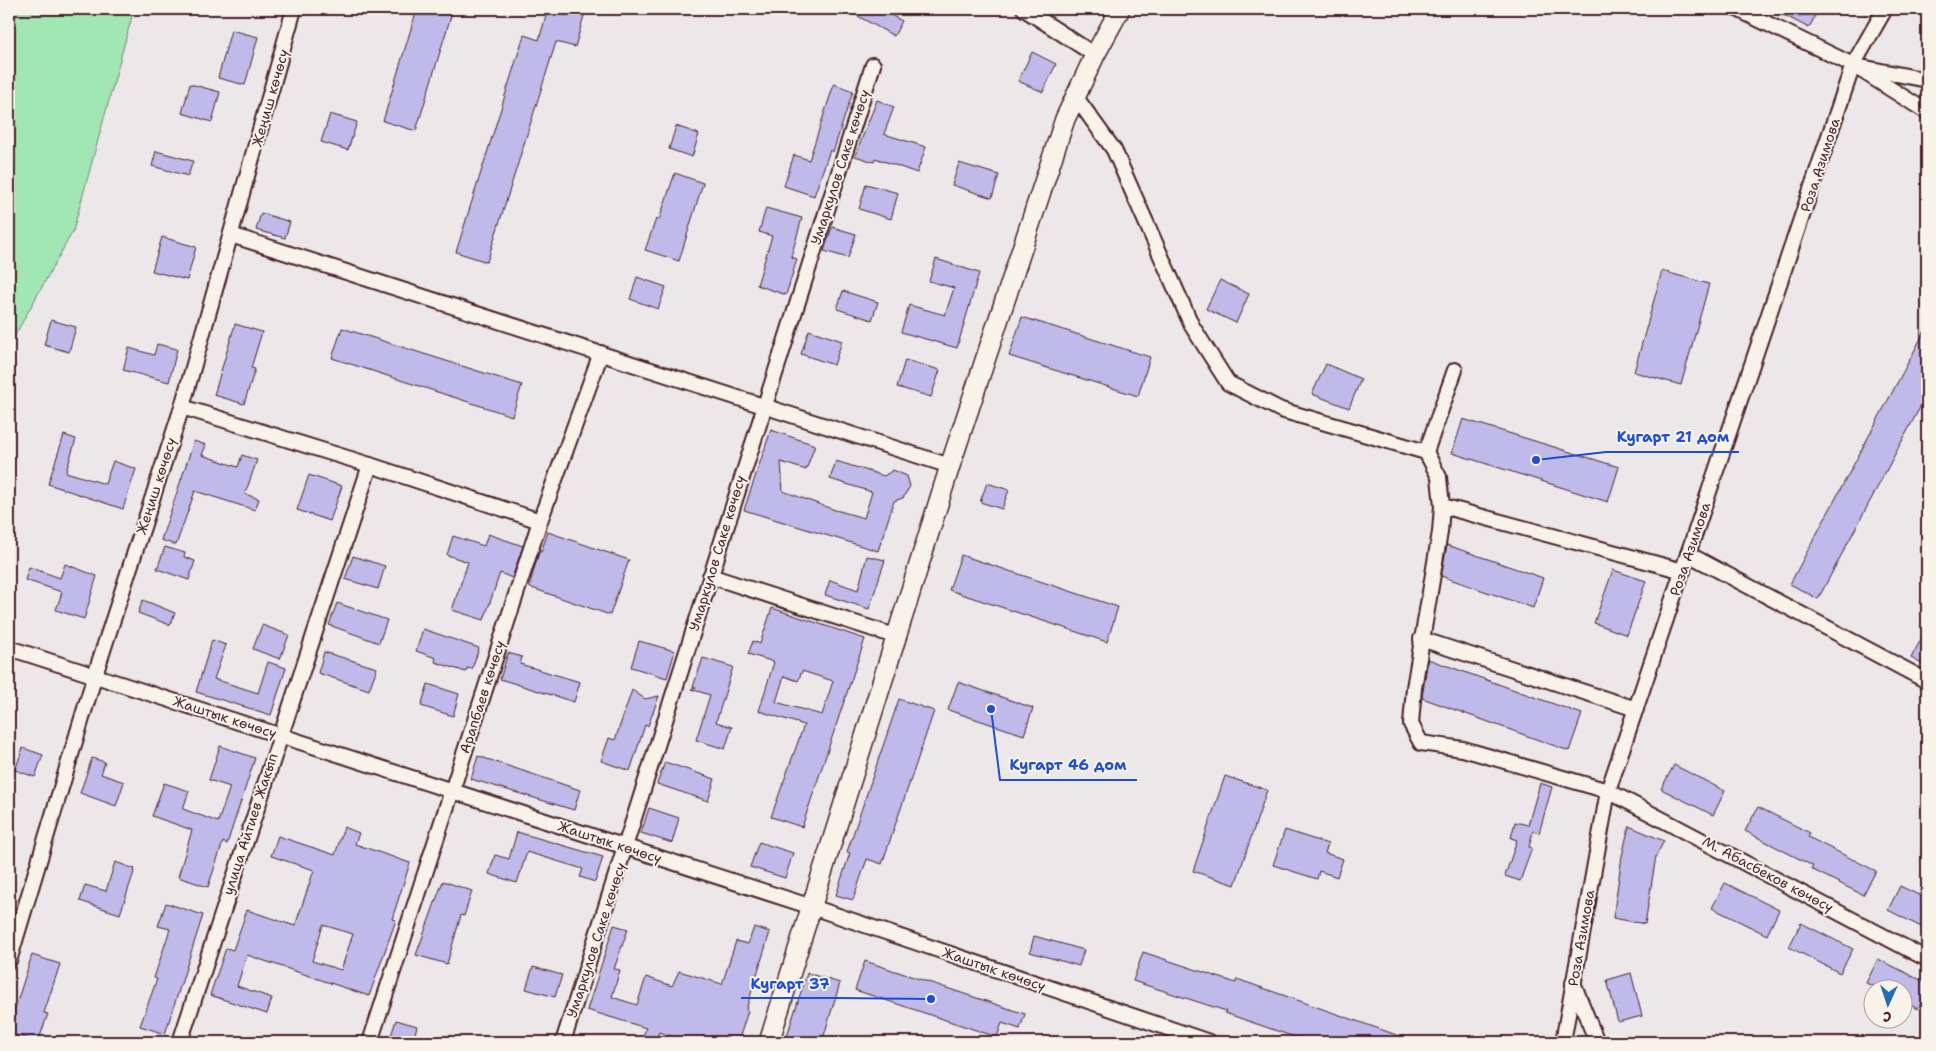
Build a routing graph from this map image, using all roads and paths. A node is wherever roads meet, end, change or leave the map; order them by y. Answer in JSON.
{"nodes":[{"id":1,"x":294,"y":9,"type":"edge"},
{"id":2,"x":1024,"y":9,"type":"edge"},
{"id":3,"x":1120,"y":9,"type":"edge"},
{"id":4,"x":1737,"y":9,"type":"edge"},
{"id":5,"x":1885,"y":9,"type":"edge"},
{"id":6,"x":1095,"y":55,"type":"junction"},
{"id":7,"x":873,"y":65,"type":"dead end"},
{"id":8,"x":1853,"y":65,"type":"junction"},
{"id":9,"x":1927,"y":80,"type":"edge"},
{"id":10,"x":1076,"y":96,"type":"junction"},
{"id":11,"x":1927,"y":112,"type":"edge"},
{"id":12,"x":231,"y":235,"type":"junction"},
{"id":13,"x":601,"y":353,"type":"junction"},
{"id":14,"x":1454,"y":370,"type":"dead end"},
{"id":15,"x":764,"y":406,"type":"junction"},
{"id":16,"x":182,"y":407,"type":"junction"},
{"id":17,"x":1426,"y":452,"type":"junction"},
{"id":18,"x":370,"y":464,"type":"junction"},
{"id":19,"x":950,"y":466,"type":"junction"},
{"id":20,"x":1442,"y":506,"type":"junction"},
{"id":21,"x":540,"y":521,"type":"junction"},
{"id":22,"x":1688,"y":554,"type":"junction"},
{"id":23,"x":1682,"y":571,"type":"junction"},
{"id":24,"x":710,"y":576,"type":"junction"},
{"id":25,"x":898,"y":636,"type":"junction"},
{"id":26,"x":1421,"y":639,"type":"junction"},
{"id":27,"x":9,"y":648,"type":"edge"},
{"id":28,"x":95,"y":674,"type":"junction"},
{"id":29,"x":1927,"y":681,"type":"edge"},
{"id":30,"x":1636,"y":709,"type":"junction"},
{"id":31,"x":280,"y":735,"type":"junction"},
{"id":32,"x":1608,"y":791,"type":"junction"},
{"id":33,"x":451,"y":792,"type":"junction"},
{"id":34,"x":626,"y":847,"type":"junction"},
{"id":35,"x":812,"y":907,"type":"junction"},
{"id":36,"x":1927,"y":958,"type":"edge"},
{"id":37,"x":9,"y":961,"type":"edge"},
{"id":38,"x":1573,"y":983,"type":"junction"},
{"id":39,"x":180,"y":1042,"type":"edge"},
{"id":40,"x":370,"y":1042,"type":"edge"},
{"id":41,"x":563,"y":1042,"type":"edge"},
{"id":42,"x":769,"y":1042,"type":"edge"},
{"id":43,"x":1208,"y":1042,"type":"edge"},
{"id":44,"x":1563,"y":1042,"type":"edge"},
{"id":45,"x":1597,"y":1042,"type":"edge"}],
"edges":[{"from":1,"to":12,"type":"street","name":"Жеңиш көчөсү"},
{"from":2,"to":6,"type":"street"},
{"from":3,"to":6,"type":"main road"},
{"from":4,"to":8,"type":"street"},
{"from":5,"to":8,"type":"street","name":"Роза Азимова"},
{"from":6,"to":10,"type":"main road"},
{"from":7,"to":15,"type":"street","name":"Умаркулов Саке көчөсү"},
{"from":8,"to":9,"type":"street"},
{"from":8,"to":11,"type":"street"},
{"from":8,"to":22,"type":"street","name":"Роза Азимова"},
{"from":10,"to":17,"type":"street"},
{"from":10,"to":19,"type":"main road"},
{"from":12,"to":13,"type":"street"},
{"from":12,"to":16,"type":"street","name":"Жеңиш көчөсү"},
{"from":13,"to":15,"type":"street"},
{"from":13,"to":21,"type":"street","name":"Арапбаев көчөсү"},
{"from":14,"to":17,"type":"street"},
{"from":15,"to":19,"type":"street"},
{"from":15,"to":24,"type":"street","name":"Умаркулов Саке көчөсү"},
{"from":16,"to":18,"type":"street"},
{"from":16,"to":28,"type":"street","name":"Жеңиш көчөсү"},
{"from":17,"to":20,"type":"street"},
{"from":18,"to":21,"type":"street"},
{"from":18,"to":31,"type":"street","name":"улица Айтиев Жакып"},
{"from":19,"to":25,"type":"main road"},
{"from":20,"to":23,"type":"street"},
{"from":20,"to":26,"type":"street"},
{"from":21,"to":33,"type":"street","name":"Арапбаев көчөсү"},
{"from":22,"to":23,"type":"street","name":"Роза Азимова"},
{"from":22,"to":29,"type":"street"},
{"from":23,"to":30,"type":"street","name":"Роза Азимова"},
{"from":24,"to":25,"type":"street"},
{"from":24,"to":34,"type":"street","name":"Умаркулов Саке көчөсү"},
{"from":25,"to":35,"type":"main road"},
{"from":26,"to":30,"type":"street"},
{"from":26,"to":32,"type":"street","name":"М. Абасбеков көчөсү"},
{"from":27,"to":28,"type":"street","name":"Жаштык көчөсү"},
{"from":28,"to":31,"type":"street","name":"Жаштык көчөсү"},
{"from":28,"to":37,"type":"street","name":"Жеңиш көчөсү"},
{"from":30,"to":32,"type":"street","name":"Роза Азимова"},
{"from":31,"to":33,"type":"street","name":"Жаштык көчөсү"},
{"from":31,"to":39,"type":"street","name":"улица Айтиев Жакып"},
{"from":32,"to":36,"type":"street","name":"М. Абасбеков көчөсү"},
{"from":32,"to":38,"type":"street","name":"Роза Азимова"},
{"from":33,"to":34,"type":"street","name":"Жаштык көчөсү"},
{"from":33,"to":40,"type":"street","name":"Арапбаев көчөсү"},
{"from":34,"to":35,"type":"street","name":"Жаштык көчөсү"},
{"from":34,"to":41,"type":"street","name":"Умаркулов Саке көчөсү"},
{"from":35,"to":42,"type":"main road"},
{"from":35,"to":43,"type":"street","name":"Жаштык көчөсү"},
{"from":38,"to":44,"type":"street","name":"Роза Азимова"},
{"from":38,"to":45,"type":"street"}]}
